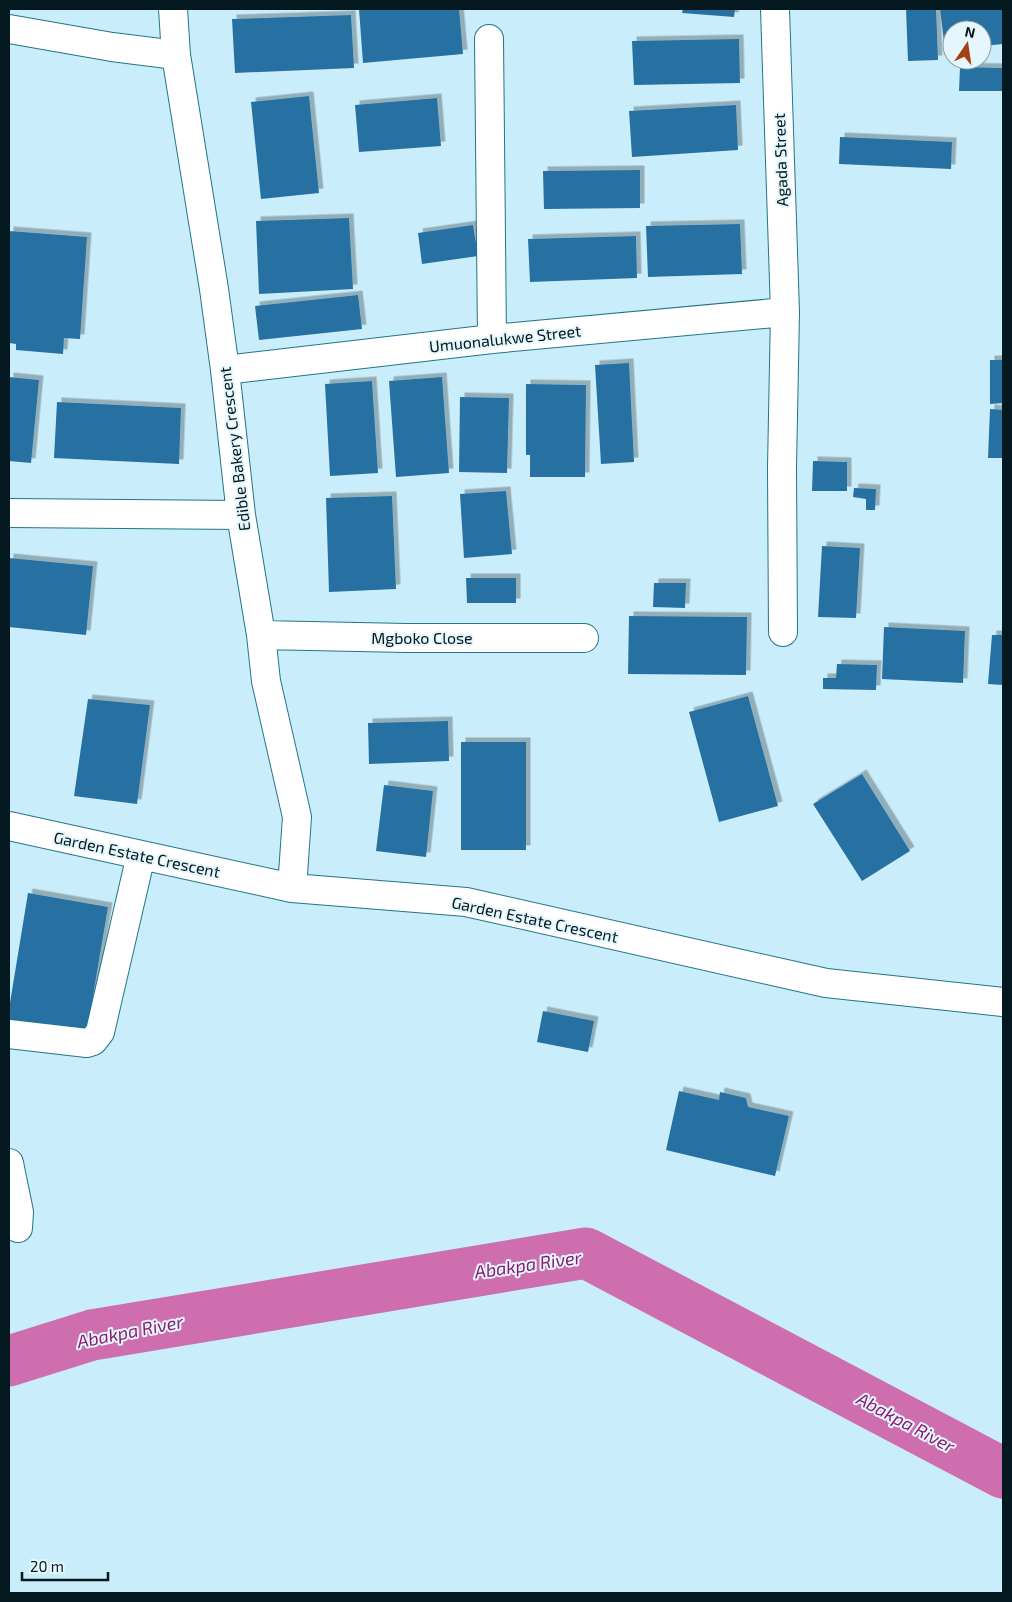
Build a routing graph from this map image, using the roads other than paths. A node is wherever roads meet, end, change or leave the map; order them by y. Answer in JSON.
{"nodes":[{"id":1,"x":173,"y":9,"type":"edge"},
{"id":2,"x":775,"y":9,"type":"edge"},
{"id":3,"x":9,"y":29,"type":"edge"},
{"id":4,"x":489,"y":39,"type":"dead end"},
{"id":5,"x":176,"y":55,"type":"junction"},
{"id":6,"x":785,"y":312,"type":"junction"},
{"id":7,"x":492,"y":339,"type":"junction"},
{"id":8,"x":225,"y":370,"type":"junction"},
{"id":9,"x":9,"y":513,"type":"edge"},
{"id":10,"x":241,"y":515,"type":"junction"},
{"id":11,"x":783,"y":632,"type":"dead end"},
{"id":12,"x":261,"y":635,"type":"junction"},
{"id":13,"x":584,"y":638,"type":"dead end"},
{"id":14,"x":9,"y":826,"type":"edge"},
{"id":15,"x":141,"y":855,"type":"junction"},
{"id":16,"x":292,"y":888,"type":"junction"},
{"id":17,"x":1003,"y":1002,"type":"edge"},
{"id":18,"x":9,"y":1034,"type":"edge"},
{"id":19,"x":9,"y":1163,"type":"edge"},
{"id":20,"x":18,"y":1228,"type":"dead end"}],
"edges":[{"from":1,"to":5,"type":"street","name":"Edible Bakery Crescent"},
{"from":2,"to":6,"type":"street","name":"Agada Street"},
{"from":3,"to":5,"type":"street"},
{"from":4,"to":7,"type":"street"},
{"from":5,"to":8,"type":"street","name":"Edible Bakery Crescent"},
{"from":6,"to":7,"type":"street","name":"Umuonalukwe Street"},
{"from":6,"to":11,"type":"street","name":"Agada Street"},
{"from":7,"to":8,"type":"street","name":"Umuonalukwe Street"},
{"from":8,"to":10,"type":"street","name":"Edible Bakery Crescent"},
{"from":9,"to":10,"type":"street"},
{"from":10,"to":12,"type":"street","name":"Edible Bakery Crescent"},
{"from":12,"to":13,"type":"street","name":"Mgboko Close"},
{"from":12,"to":16,"type":"street","name":"Edible Bakery Crescent"},
{"from":14,"to":15,"type":"street","name":"Garden Estate Crescent"},
{"from":15,"to":16,"type":"street","name":"Garden Estate Crescent"},
{"from":15,"to":18,"type":"street"},
{"from":16,"to":17,"type":"street","name":"Garden Estate Crescent"},
{"from":19,"to":20,"type":"street"}]}
